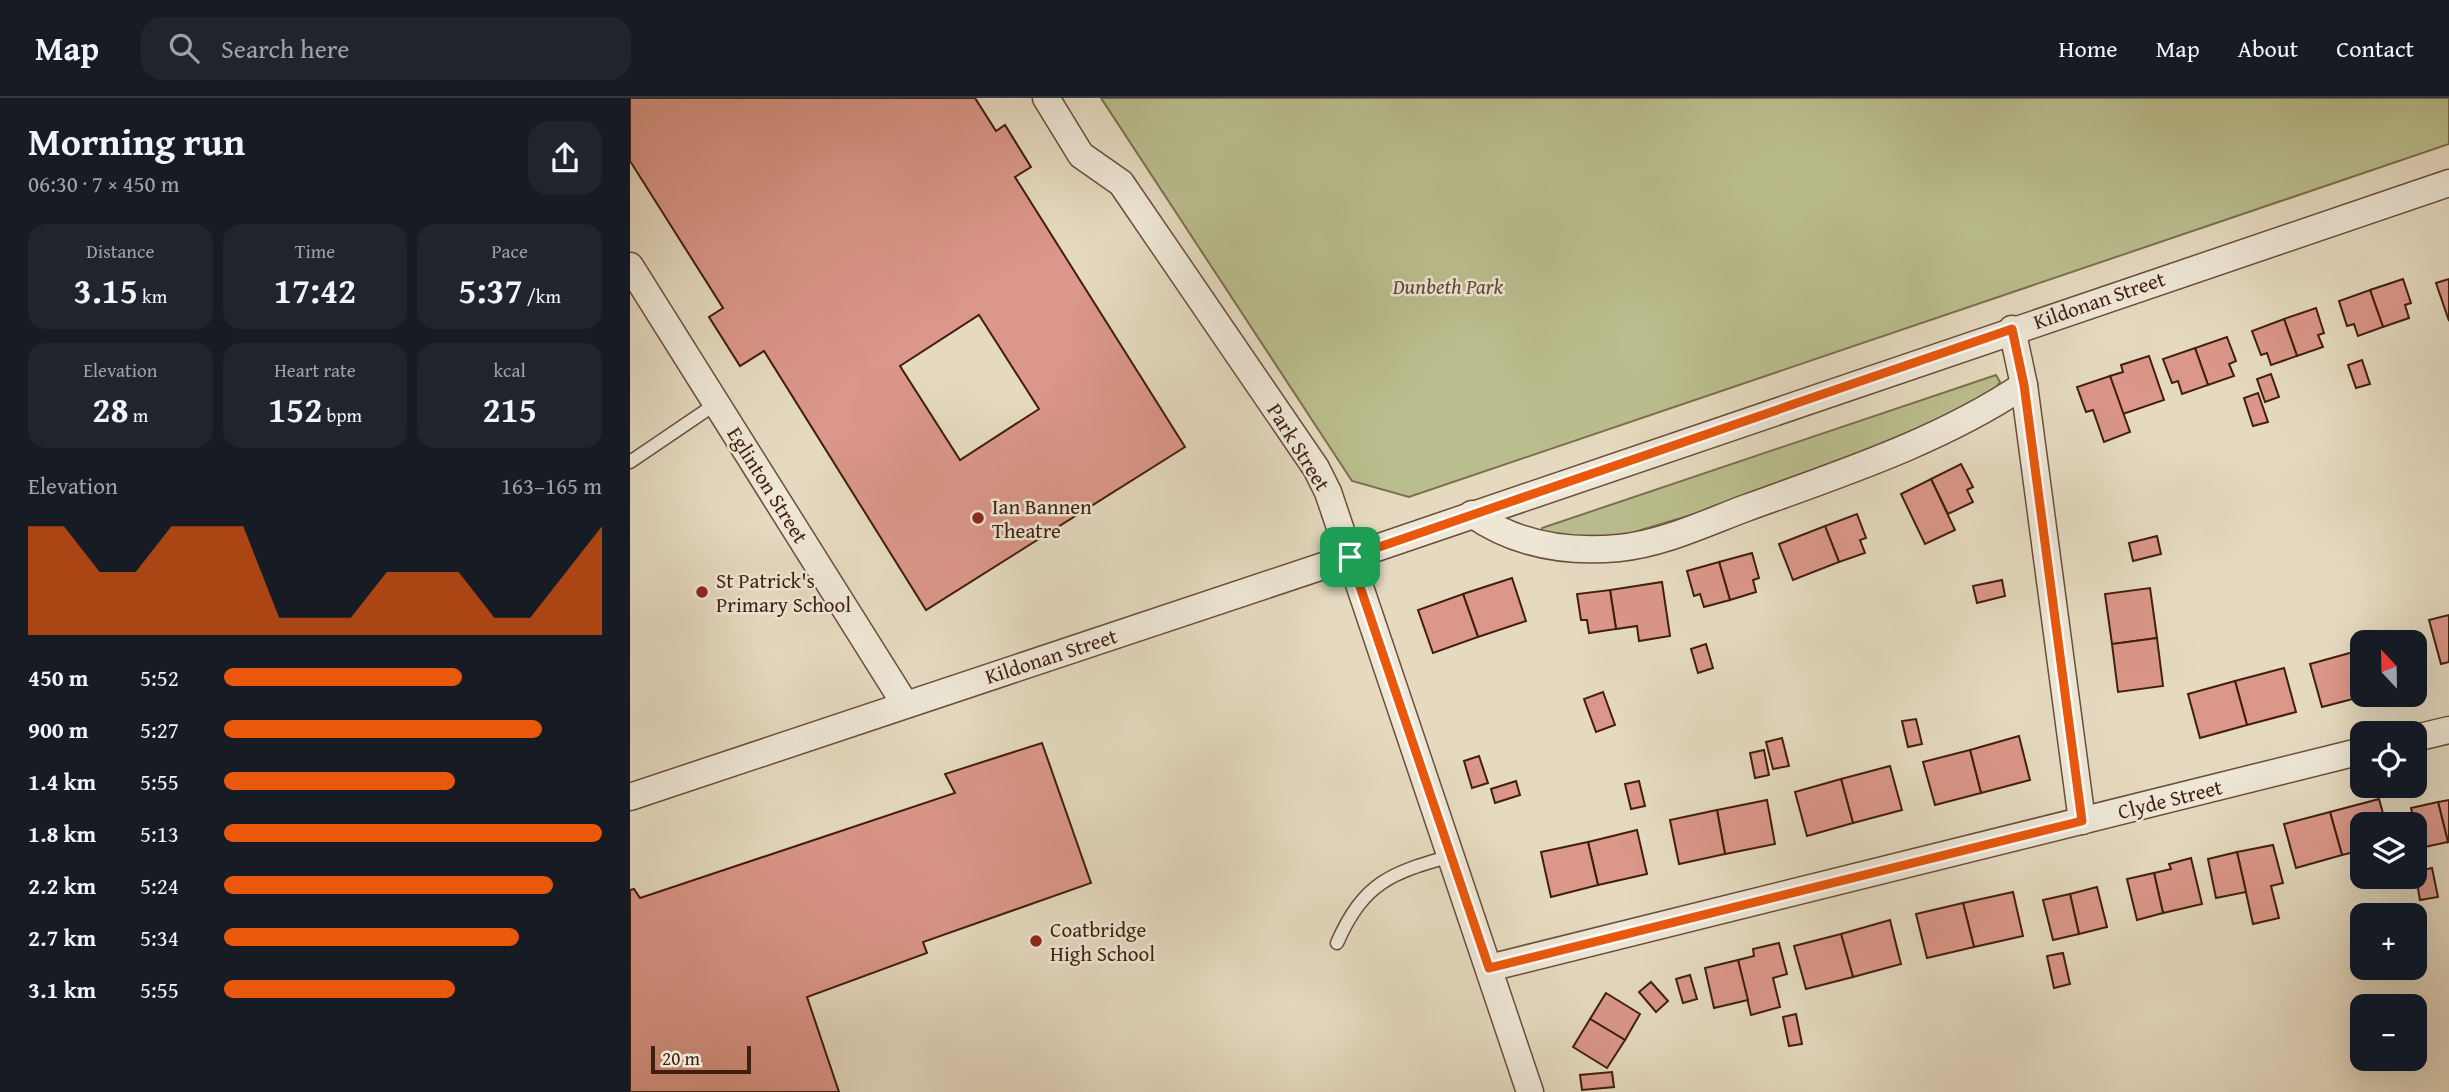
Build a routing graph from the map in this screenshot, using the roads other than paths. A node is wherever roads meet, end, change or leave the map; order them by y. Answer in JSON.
{"nodes":[{"id":1,"x":1046,"y":98,"type":"edge"},
{"id":2,"x":2449,"y":183,"type":"edge"},
{"id":3,"x":630,"y":266,"type":"edge"},
{"id":4,"x":2012,"y":329,"type":"junction"},
{"id":5,"x":2024,"y":385,"type":"junction"},
{"id":6,"x":717,"y":403,"type":"junction"},
{"id":7,"x":630,"y":462,"type":"edge"},
{"id":8,"x":1472,"y":514,"type":"junction"},
{"id":9,"x":1350,"y":557,"type":"junction"},
{"id":10,"x":905,"y":704,"type":"junction"},
{"id":11,"x":2449,"y":730,"type":"edge"},
{"id":12,"x":2427,"y":735,"type":"edge"},
{"id":13,"x":2350,"y":754,"type":"edge"},
{"id":14,"x":630,"y":797,"type":"edge"},
{"id":15,"x":2082,"y":821,"type":"junction"},
{"id":16,"x":1451,"y":856,"type":"junction"},
{"id":17,"x":1337,"y":943,"type":"dead end"},
{"id":18,"x":1489,"y":968,"type":"junction"},
{"id":19,"x":1530,"y":1092,"type":"edge"}],
"edges":[{"from":1,"to":9,"type":"street","name":"Park Street"},
{"from":2,"to":4,"type":"street","name":"Kildonan Street"},
{"from":3,"to":6,"type":"street","name":"Eglinton Street"},
{"from":4,"to":5,"type":"street"},
{"from":4,"to":8,"type":"street","name":"Kildonan Street"},
{"from":5,"to":8,"type":"street"},
{"from":5,"to":15,"type":"street"},
{"from":6,"to":7,"type":"lane"},
{"from":6,"to":10,"type":"street","name":"Eglinton Street"},
{"from":8,"to":9,"type":"street","name":"Kildonan Street"},
{"from":9,"to":10,"type":"street","name":"Kildonan Street"},
{"from":9,"to":16,"type":"street","name":"Park Street"},
{"from":10,"to":14,"type":"street","name":"Kildonan Street"},
{"from":11,"to":12,"type":"street"},
{"from":13,"to":15,"type":"street","name":"Clyde Street"},
{"from":15,"to":18,"type":"street","name":"Clyde Street"},
{"from":16,"to":17,"type":"lane"},
{"from":16,"to":18,"type":"street","name":"Park Street"},
{"from":18,"to":19,"type":"street","name":"Park Street"}]}
